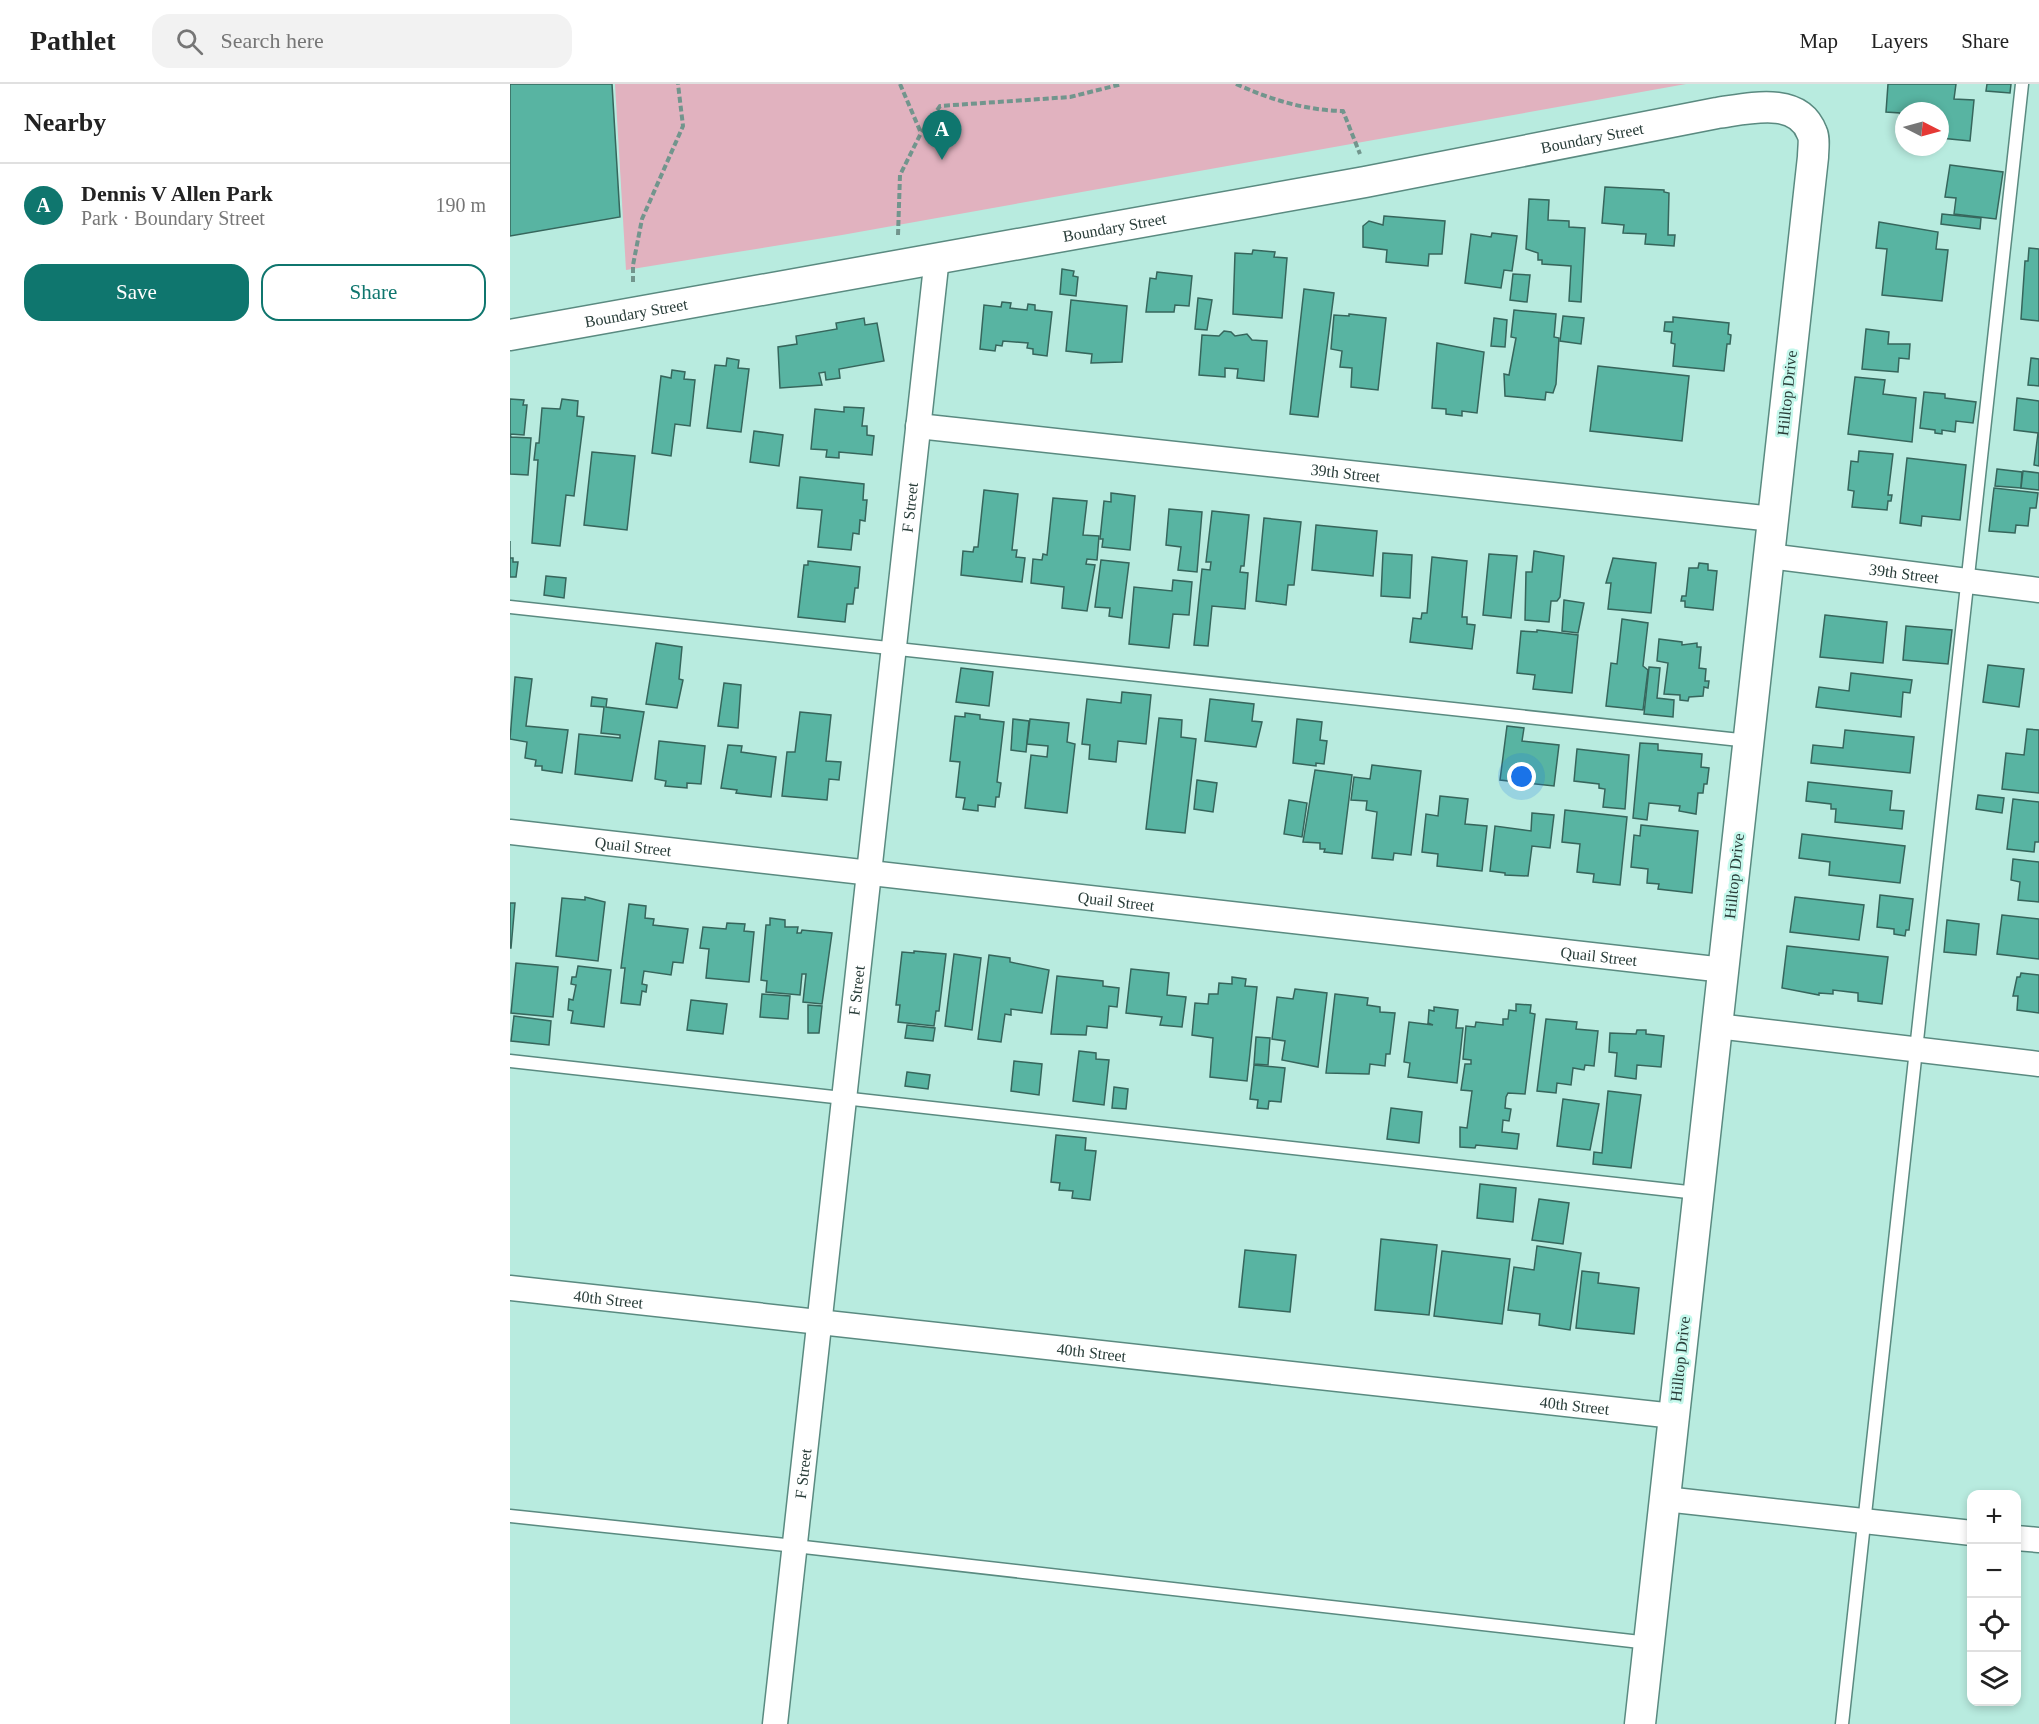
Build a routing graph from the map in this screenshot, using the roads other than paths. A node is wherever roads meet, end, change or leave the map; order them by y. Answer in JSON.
{"nodes":[{"id":1,"x":2022,"y":84,"type":"edge"},
{"id":2,"x":1717,"y":113,"type":"joint"},
{"id":3,"x":937,"y":257,"type":"junction"},
{"id":4,"x":510,"y":335,"type":"edge"},
{"id":5,"x":918,"y":426,"type":"junction"},
{"id":6,"x":1773,"y":519,"type":"junction"},
{"id":7,"x":1769,"y":556,"type":"junction"},
{"id":8,"x":1968,"y":581,"type":"junction"},
{"id":9,"x":2039,"y":590,"type":"edge"},
{"id":10,"x":510,"y":607,"type":"edge"},
{"id":11,"x":894,"y":647,"type":"junction"},
{"id":12,"x":1749,"y":741,"type":"junction"},
{"id":13,"x":510,"y":832,"type":"edge"},
{"id":14,"x":869,"y":872,"type":"junction"},
{"id":15,"x":1724,"y":970,"type":"junction"},
{"id":16,"x":1717,"y":1026,"type":"junction"},
{"id":17,"x":1916,"y":1050,"type":"junction"},
{"id":18,"x":510,"y":1061,"type":"edge"},
{"id":19,"x":2039,"y":1064,"type":"edge"},
{"id":20,"x":844,"y":1098,"type":"junction"},
{"id":21,"x":1699,"y":1193,"type":"junction"},
{"id":22,"x":510,"y":1288,"type":"edge"},
{"id":23,"x":819,"y":1322,"type":"junction"},
{"id":24,"x":1674,"y":1416,"type":"junction"},
{"id":25,"x":1665,"y":1499,"type":"junction"},
{"id":26,"x":510,"y":1516,"type":"edge"},
{"id":27,"x":1865,"y":1521,"type":"junction"},
{"id":28,"x":1967,"y":1533,"type":"edge"},
{"id":29,"x":2021,"y":1538,"type":"edge"},
{"id":30,"x":2039,"y":1540,"type":"edge"},
{"id":31,"x":795,"y":1546,"type":"junction"},
{"id":32,"x":1649,"y":1643,"type":"junction"},
{"id":33,"x":775,"y":1724,"type":"edge"},
{"id":34,"x":1640,"y":1724,"type":"edge"},
{"id":35,"x":1842,"y":1724,"type":"edge"}],
"edges":[{"from":1,"to":8,"type":"lane"},
{"from":2,"to":3,"type":"street","name":"Boundary Street"},
{"from":2,"to":6,"type":"street","name":"Hilltop Drive"},
{"from":3,"to":4,"type":"street","name":"Boundary Street"},
{"from":3,"to":5,"type":"street","name":"F Street"},
{"from":5,"to":6,"type":"street","name":"39th Street"},
{"from":5,"to":11,"type":"street","name":"F Street"},
{"from":6,"to":7,"type":"street","name":"Hilltop Drive"},
{"from":7,"to":8,"type":"street","name":"39th Street"},
{"from":7,"to":12,"type":"street","name":"Hilltop Drive"},
{"from":8,"to":9,"type":"street","name":"39th Street"},
{"from":8,"to":17,"type":"lane"},
{"from":10,"to":11,"type":"lane"},
{"from":11,"to":12,"type":"lane"},
{"from":11,"to":14,"type":"street","name":"F Street"},
{"from":12,"to":15,"type":"street","name":"Hilltop Drive"},
{"from":13,"to":14,"type":"street","name":"Quail Street"},
{"from":14,"to":15,"type":"street","name":"Quail Street"},
{"from":14,"to":20,"type":"street","name":"F Street"},
{"from":15,"to":16,"type":"street","name":"Hilltop Drive"},
{"from":16,"to":17,"type":"street"},
{"from":16,"to":21,"type":"street","name":"Hilltop Drive"},
{"from":17,"to":19,"type":"street"},
{"from":17,"to":27,"type":"lane"},
{"from":18,"to":20,"type":"lane"},
{"from":20,"to":21,"type":"lane"},
{"from":20,"to":23,"type":"street","name":"F Street"},
{"from":21,"to":24,"type":"street","name":"Hilltop Drive"},
{"from":22,"to":23,"type":"street","name":"40th Street"},
{"from":23,"to":24,"type":"street","name":"40th Street"},
{"from":23,"to":31,"type":"street","name":"F Street"},
{"from":24,"to":25,"type":"street","name":"Hilltop Drive"},
{"from":25,"to":27,"type":"street"},
{"from":25,"to":32,"type":"street","name":"Hilltop Drive"},
{"from":26,"to":31,"type":"lane"},
{"from":27,"to":28,"type":"street"},
{"from":27,"to":35,"type":"lane"},
{"from":29,"to":30,"type":"street"},
{"from":31,"to":32,"type":"lane"},
{"from":31,"to":33,"type":"street","name":"F Street"},
{"from":32,"to":34,"type":"street","name":"Hilltop Drive"}]}
